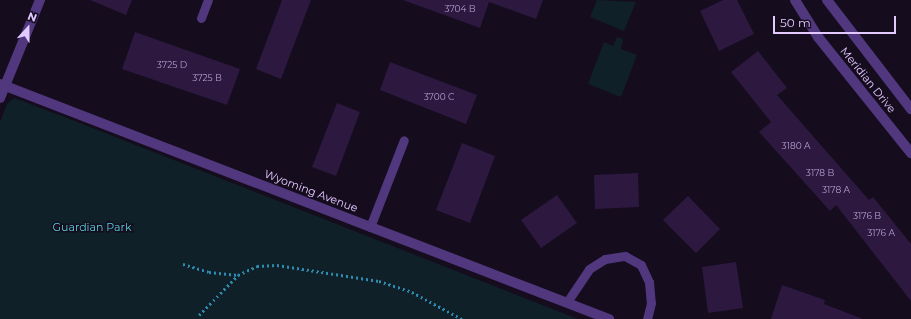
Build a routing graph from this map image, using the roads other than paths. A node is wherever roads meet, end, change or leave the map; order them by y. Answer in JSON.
{"nodes":[{"id":1,"x":40,"y":0,"type":"edge"},
{"id":2,"x":208,"y":0,"type":"edge"},
{"id":3,"x":795,"y":0,"type":"edge"},
{"id":4,"x":827,"y":0,"type":"edge"},
{"id":5,"x":201,"y":18,"type":"dead end"},
{"id":6,"x":2,"y":85,"type":"edge"},
{"id":7,"x":0,"y":98,"type":"edge"},
{"id":8,"x":911,"y":109,"type":"edge"},
{"id":9,"x":404,"y":140,"type":"dead end"},
{"id":10,"x":911,"y":153,"type":"edge"},
{"id":11,"x":370,"y":227,"type":"junction"},
{"id":12,"x":567,"y":302,"type":"junction"},
{"id":13,"x":609,"y":319,"type":"edge"},
{"id":14,"x":647,"y":319,"type":"edge"}],
"edges":[{"from":1,"to":6,"type":"street"},
{"from":2,"to":5,"type":"lane"},
{"from":3,"to":10,"type":"street","name":"Meridian Drive"},
{"from":4,"to":8,"type":"street","name":"Meridian Drive"},
{"from":6,"to":7,"type":"street"},
{"from":6,"to":11,"type":"street","name":"Wyoming Avenue"},
{"from":9,"to":11,"type":"lane"},
{"from":11,"to":12,"type":"street","name":"Wyoming Avenue"},
{"from":12,"to":13,"type":"street","name":"Wyoming Avenue"},
{"from":12,"to":14,"type":"lane"}]}
